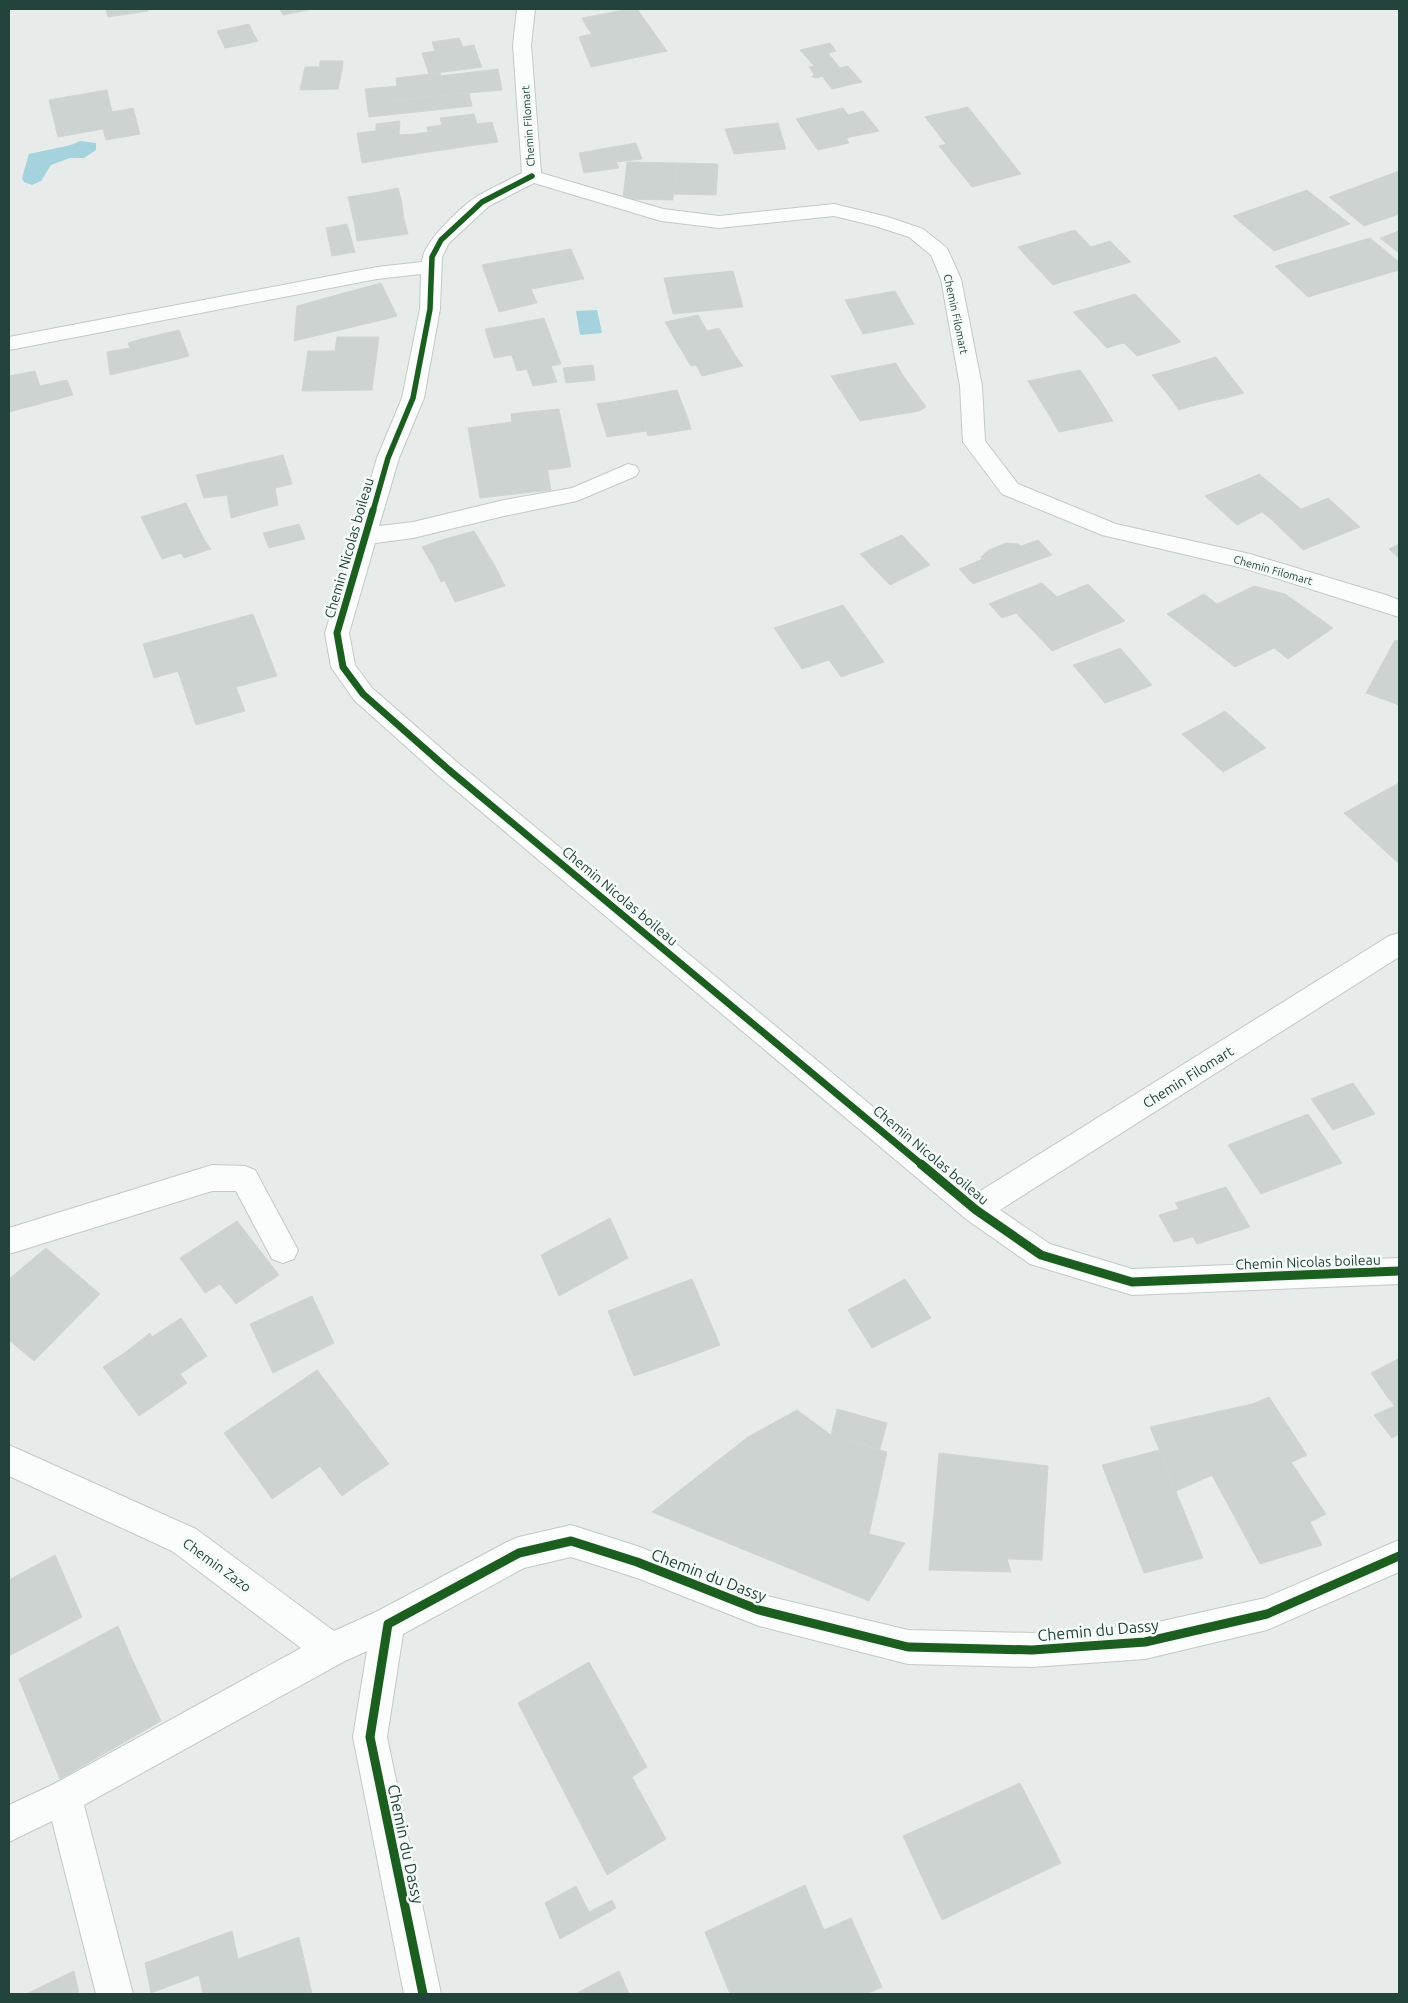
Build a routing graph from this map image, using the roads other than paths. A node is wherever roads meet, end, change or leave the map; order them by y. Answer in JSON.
{"nodes":[{"id":1,"x":526,"y":9,"type":"edge"},
{"id":2,"x":532,"y":176,"type":"junction"},
{"id":3,"x":432,"y":267,"type":"junction"},
{"id":4,"x":9,"y":344,"type":"edge"},
{"id":5,"x":628,"y":471,"type":"dead end"},
{"id":6,"x":365,"y":536,"type":"junction"},
{"id":7,"x":1399,"y":609,"type":"edge"},
{"id":8,"x":1399,"y":944,"type":"edge"},
{"id":9,"x":976,"y":1210,"type":"junction"},
{"id":10,"x":9,"y":1241,"type":"edge"},
{"id":11,"x":283,"y":1250,"type":"dead end"},
{"id":12,"x":1399,"y":1271,"type":"edge"},
{"id":13,"x":9,"y":1460,"type":"edge"},
{"id":14,"x":1399,"y":1556,"type":"edge"},
{"id":15,"x":388,"y":1624,"type":"junction"},
{"id":16,"x":331,"y":1650,"type":"junction"},
{"id":17,"x":64,"y":1797,"type":"junction"},
{"id":18,"x":9,"y":1824,"type":"edge"},
{"id":19,"x":114,"y":1994,"type":"edge"},
{"id":20,"x":423,"y":1994,"type":"edge"}],
"edges":[{"from":1,"to":2,"type":"street","name":"Chemin Filomart"},
{"from":2,"to":3,"type":"street","name":"Chemin Nicolas boileau"},
{"from":2,"to":7,"type":"street","name":"Chemin Filomart"},
{"from":3,"to":4,"type":"street"},
{"from":3,"to":6,"type":"street","name":"Chemin Nicolas boileau"},
{"from":5,"to":6,"type":"street"},
{"from":6,"to":9,"type":"street","name":"Chemin Nicolas boileau"},
{"from":8,"to":9,"type":"street","name":"Chemin Filomart"},
{"from":9,"to":12,"type":"street","name":"Chemin Nicolas boileau"},
{"from":10,"to":11,"type":"street"},
{"from":13,"to":16,"type":"street","name":"Chemin Zazo"},
{"from":14,"to":15,"type":"street","name":"Chemin du Dassy"},
{"from":15,"to":16,"type":"street"},
{"from":15,"to":20,"type":"street","name":"Chemin du Dassy"},
{"from":16,"to":17,"type":"street"},
{"from":17,"to":18,"type":"street"},
{"from":17,"to":19,"type":"street"}]}
